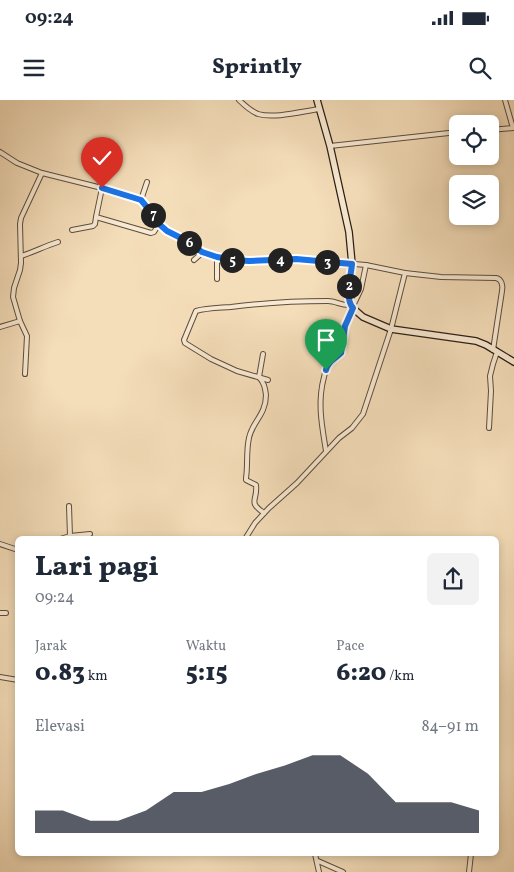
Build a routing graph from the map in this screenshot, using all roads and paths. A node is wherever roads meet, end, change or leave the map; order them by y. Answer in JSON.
{"nodes":[{"id":1,"x":240,"y":100,"type":"edge"},
{"id":2,"x":317,"y":100,"type":"edge"},
{"id":3,"x":505,"y":100,"type":"edge"},
{"id":4,"x":320,"y":109,"type":"junction"},
{"id":5,"x":514,"y":128,"type":"edge"},
{"id":6,"x":499,"y":129,"type":"edge"},
{"id":7,"x":449,"y":133,"type":"edge"},
{"id":8,"x":330,"y":146,"type":"junction"},
{"id":9,"x":0,"y":152,"type":"edge"},
{"id":10,"x":42,"y":173,"type":"junction"},
{"id":11,"x":147,"y":182,"type":"dead end"},
{"id":12,"x":102,"y":188,"type":"junction"},
{"id":13,"x":141,"y":200,"type":"junction"},
{"id":14,"x":96,"y":218,"type":"junction"},
{"id":15,"x":159,"y":224,"type":"junction"},
{"id":16,"x":72,"y":230,"type":"dead end"},
{"id":17,"x":58,"y":242,"type":"dead end"},
{"id":18,"x":202,"y":252,"type":"junction"},
{"id":19,"x":21,"y":256,"type":"junction"},
{"id":20,"x":217,"y":257,"type":"junction"},
{"id":21,"x":194,"y":260,"type":"dead end"},
{"id":22,"x":352,"y":264,"type":"junction"},
{"id":23,"x":366,"y":265,"type":"junction"},
{"id":24,"x":405,"y":273,"type":"junction"},
{"id":25,"x":217,"y":279,"type":"dead end"},
{"id":26,"x":352,"y":307,"type":"junction"},
{"id":27,"x":20,"y":321,"type":"junction"},
{"id":28,"x":0,"y":328,"type":"edge"},
{"id":29,"x":390,"y":329,"type":"junction"},
{"id":30,"x":495,"y":351,"type":"junction"},
{"id":31,"x":263,"y":354,"type":"dead end"},
{"id":32,"x":514,"y":362,"type":"edge"},
{"id":33,"x":26,"y":374,"type":"dead end"},
{"id":34,"x":259,"y":377,"type":"junction"},
{"id":35,"x":268,"y":380,"type":"dead end"},
{"id":36,"x":489,"y":428,"type":"dead end"},
{"id":37,"x":326,"y":451,"type":"junction"},
{"id":38,"x":69,"y":506,"type":"dead end"},
{"id":39,"x":264,"y":513,"type":"junction"},
{"id":40,"x":90,"y":534,"type":"dead end"},
{"id":41,"x":70,"y":536,"type":"joint"},
{"id":42,"x":246,"y":536,"type":"edge"},
{"id":43,"x":0,"y":544,"type":"edge"},
{"id":44,"x":15,"y":549,"type":"edge"},
{"id":45,"x":0,"y":613,"type":"edge"},
{"id":46,"x":6,"y":613,"type":"dead end"},
{"id":47,"x":0,"y":677,"type":"edge"},
{"id":48,"x":15,"y":680,"type":"edge"},
{"id":49,"x":316,"y":856,"type":"edge"},
{"id":50,"x":471,"y":856,"type":"edge"},
{"id":51,"x":318,"y":861,"type":"junction"},
{"id":52,"x":341,"y":871,"type":"edge"},
{"id":53,"x":319,"y":872,"type":"edge"},
{"id":54,"x":469,"y":872,"type":"edge"}],
"edges":[{"from":1,"to":4,"type":"street"},
{"from":2,"to":4,"type":"street"},
{"from":3,"to":5,"type":"street"},
{"from":4,"to":8,"type":"street"},
{"from":5,"to":6,"type":"street"},
{"from":7,"to":8,"type":"street"},
{"from":8,"to":22,"type":"street"},
{"from":9,"to":10,"type":"street"},
{"from":10,"to":12,"type":"street"},
{"from":10,"to":19,"type":"street"},
{"from":11,"to":13,"type":"street"},
{"from":12,"to":13,"type":"street"},
{"from":12,"to":14,"type":"street"},
{"from":13,"to":15,"type":"street"},
{"from":14,"to":15,"type":"street"},
{"from":14,"to":16,"type":"street"},
{"from":15,"to":18,"type":"street"},
{"from":17,"to":19,"type":"street"},
{"from":18,"to":20,"type":"street"},
{"from":18,"to":21,"type":"street"},
{"from":19,"to":27,"type":"street"},
{"from":20,"to":22,"type":"street"},
{"from":20,"to":25,"type":"street"},
{"from":22,"to":23,"type":"street"},
{"from":22,"to":26,"type":"street"},
{"from":23,"to":24,"type":"street"},
{"from":23,"to":26,"type":"street"},
{"from":24,"to":29,"type":"street"},
{"from":24,"to":30,"type":"street"},
{"from":26,"to":29,"type":"street"},
{"from":26,"to":34,"type":"street"},
{"from":26,"to":37,"type":"street"},
{"from":27,"to":28,"type":"street"},
{"from":27,"to":33,"type":"street"},
{"from":29,"to":30,"type":"street"},
{"from":29,"to":37,"type":"street"},
{"from":30,"to":32,"type":"street"},
{"from":30,"to":36,"type":"street"},
{"from":31,"to":34,"type":"street"},
{"from":34,"to":35,"type":"street"},
{"from":34,"to":39,"type":"street"},
{"from":37,"to":39,"type":"street"},
{"from":38,"to":41,"type":"street"},
{"from":39,"to":42,"type":"street"},
{"from":40,"to":41,"type":"street"},
{"from":43,"to":44,"type":"street"},
{"from":45,"to":46,"type":"street"},
{"from":47,"to":48,"type":"street"},
{"from":49,"to":51,"type":"street"},
{"from":50,"to":54,"type":"street"},
{"from":51,"to":52,"type":"street"},
{"from":51,"to":53,"type":"street"}]}
